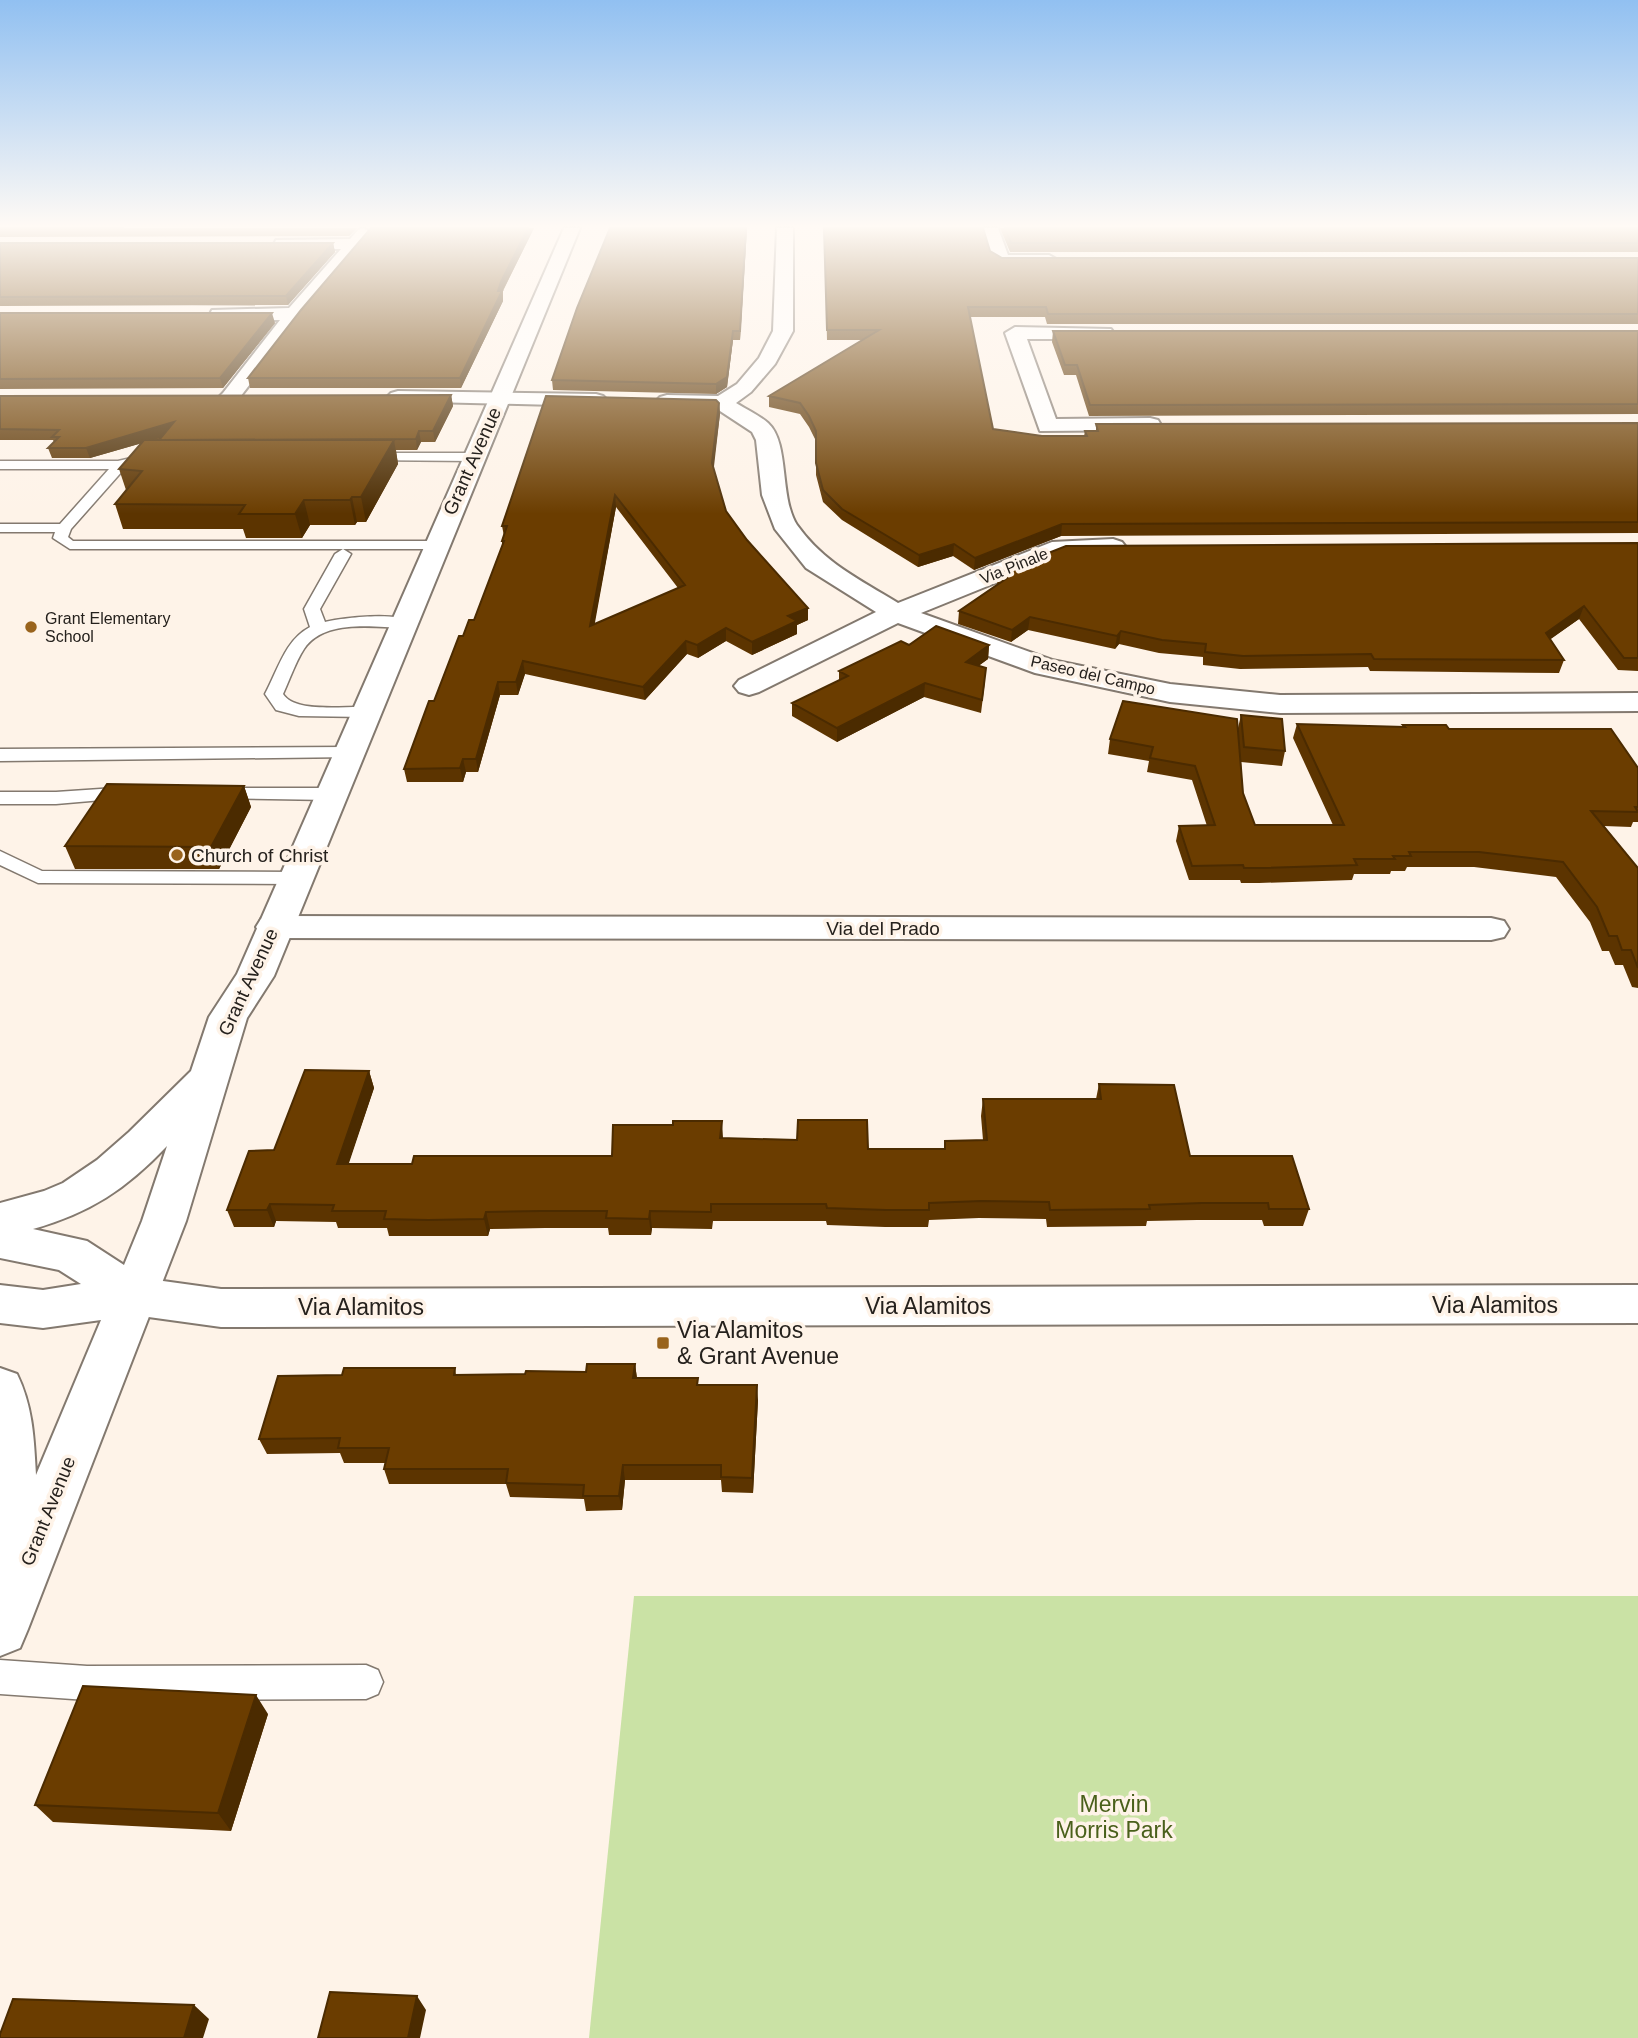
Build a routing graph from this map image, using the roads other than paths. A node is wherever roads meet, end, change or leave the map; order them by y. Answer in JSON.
{"nodes":[{"id":1,"x":287,"y":323,"type":"edge"},
{"id":2,"x":532,"y":323,"type":"edge"},
{"id":3,"x":783,"y":323,"type":"edge"},
{"id":4,"x":1125,"y":333,"type":"edge"},
{"id":5,"x":203,"y":397,"type":"edge"},
{"id":6,"x":230,"y":397,"type":"junction"},
{"id":7,"x":257,"y":397,"type":"edge"},
{"id":8,"x":376,"y":397,"type":"edge"},
{"id":9,"x":500,"y":398,"type":"junction"},
{"id":10,"x":613,"y":400,"type":"edge"},
{"id":11,"x":640,"y":401,"type":"edge"},
{"id":12,"x":722,"y":403,"type":"junction"},
{"id":13,"x":1171,"y":425,"type":"edge"},
{"id":14,"x":172,"y":457,"type":"edge"},
{"id":15,"x":350,"y":457,"type":"edge"},
{"id":16,"x":474,"y":457,"type":"junction"},
{"id":17,"x":0,"y":465,"type":"edge"},
{"id":18,"x":120,"y":465,"type":"junction"},
{"id":19,"x":0,"y":528,"type":"edge"},
{"id":20,"x":64,"y":528,"type":"junction"},
{"id":21,"x":436,"y":545,"type":"junction"},
{"id":22,"x":1143,"y":547,"type":"edge"},
{"id":23,"x":343,"y":554,"type":"dead end"},
{"id":24,"x":896,"y":613,"type":"junction"},
{"id":25,"x":403,"y":623,"type":"junction"},
{"id":26,"x":319,"y":629,"type":"junction"},
{"id":27,"x":749,"y":686,"type":"dead end"},
{"id":28,"x":1638,"y":702,"type":"edge"},
{"id":29,"x":365,"y":712,"type":"junction"},
{"id":30,"x":348,"y":753,"type":"junction"},
{"id":31,"x":0,"y":755,"type":"edge"},
{"id":32,"x":146,"y":793,"type":"edge"},
{"id":33,"x":199,"y":794,"type":"edge"},
{"id":34,"x":330,"y":794,"type":"junction"},
{"id":35,"x":0,"y":798,"type":"edge"},
{"id":36,"x":0,"y":857,"type":"edge"},
{"id":37,"x":295,"y":878,"type":"junction"},
{"id":38,"x":274,"y":927,"type":"junction"},
{"id":39,"x":1491,"y":929,"type":"dead end"},
{"id":40,"x":207,"y":1078,"type":"junction"},
{"id":41,"x":0,"y":1220,"type":"edge"},
{"id":42,"x":0,"y":1240,"type":"edge"},
{"id":43,"x":134,"y":1296,"type":"junction"},
{"id":44,"x":0,"y":1304,"type":"edge"},
{"id":45,"x":1638,"y":1304,"type":"edge"},
{"id":46,"x":0,"y":1389,"type":"edge"},
{"id":47,"x":9,"y":1607,"type":"edge"},
{"id":48,"x":0,"y":1677,"type":"edge"},
{"id":49,"x":366,"y":1682,"type":"dead end"}],
"edges":[{"from":1,"to":6,"type":"street"},
{"from":2,"to":9,"type":"street","name":"Grant Avenue"},
{"from":3,"to":12,"type":"street"},
{"from":4,"to":13,"type":"street"},
{"from":5,"to":6,"type":"street"},
{"from":6,"to":7,"type":"street"},
{"from":8,"to":9,"type":"street"},
{"from":9,"to":10,"type":"street"},
{"from":9,"to":16,"type":"street","name":"Grant Avenue"},
{"from":11,"to":12,"type":"street"},
{"from":12,"to":24,"type":"street","name":"Paseo del Campo"},
{"from":14,"to":18,"type":"lane"},
{"from":15,"to":16,"type":"lane"},
{"from":16,"to":21,"type":"street","name":"Grant Avenue"},
{"from":17,"to":18,"type":"lane"},
{"from":18,"to":20,"type":"lane"},
{"from":19,"to":20,"type":"lane"},
{"from":20,"to":21,"type":"lane"},
{"from":21,"to":25,"type":"street","name":"Grant Avenue"},
{"from":22,"to":24,"type":"street","name":"Via Pinale"},
{"from":23,"to":26,"type":"lane"},
{"from":24,"to":27,"type":"street","name":"Via Pinale"},
{"from":24,"to":28,"type":"street","name":"Paseo del Campo"},
{"from":25,"to":26,"type":"lane"},
{"from":25,"to":29,"type":"street","name":"Grant Avenue"},
{"from":26,"to":29,"type":"lane"},
{"from":29,"to":30,"type":"street","name":"Grant Avenue"},
{"from":30,"to":31,"type":"lane"},
{"from":30,"to":34,"type":"street","name":"Grant Avenue"},
{"from":32,"to":35,"type":"lane"},
{"from":33,"to":34,"type":"lane"},
{"from":34,"to":37,"type":"street","name":"Grant Avenue"},
{"from":36,"to":37,"type":"lane"},
{"from":37,"to":38,"type":"street","name":"Grant Avenue"},
{"from":38,"to":39,"type":"street","name":"Via del Prado"},
{"from":38,"to":40,"type":"street","name":"Grant Avenue"},
{"from":40,"to":41,"type":"street"},
{"from":40,"to":43,"type":"street","name":"Grant Avenue"},
{"from":42,"to":43,"type":"street"},
{"from":43,"to":44,"type":"street"},
{"from":43,"to":45,"type":"street","name":"Via Alamitos"},
{"from":43,"to":47,"type":"street","name":"Grant Avenue"},
{"from":46,"to":47,"type":"street"},
{"from":48,"to":49,"type":"lane"}]}
